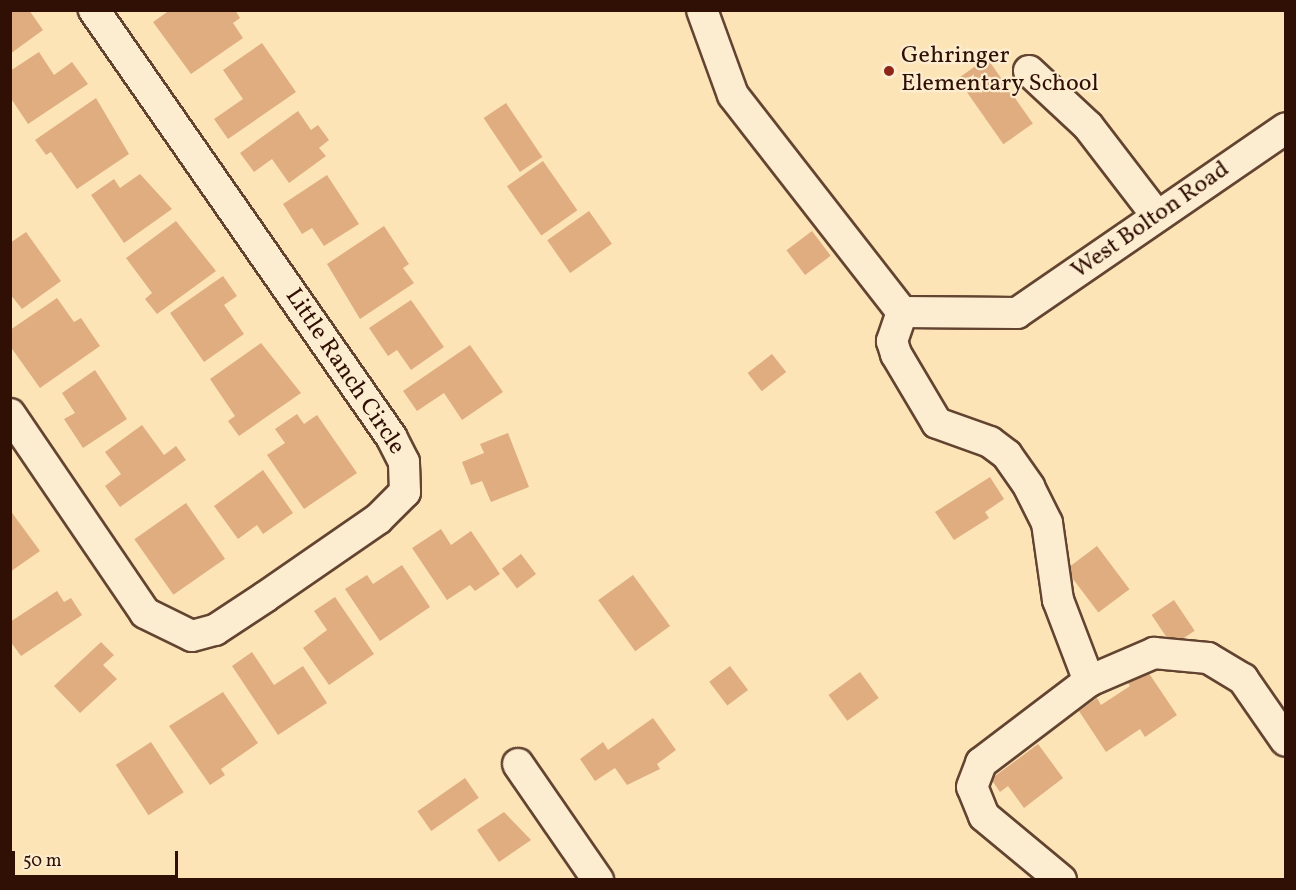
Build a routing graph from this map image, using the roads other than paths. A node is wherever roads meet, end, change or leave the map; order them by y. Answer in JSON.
{"nodes":[{"id":1,"x":94,"y":10,"type":"edge"},
{"id":2,"x":702,"y":10,"type":"edge"},
{"id":3,"x":1029,"y":71,"type":"dead end"},
{"id":4,"x":1286,"y":128,"type":"edge"},
{"id":5,"x":1157,"y":216,"type":"junction"},
{"id":6,"x":902,"y":312,"type":"junction"},
{"id":7,"x":10,"y":414,"type":"edge"},
{"id":8,"x":1089,"y":681,"type":"junction"},
{"id":9,"x":1286,"y":741,"type":"edge"},
{"id":10,"x":518,"y":764,"type":"dead end"},
{"id":11,"x":598,"y":879,"type":"edge"},
{"id":12,"x":1061,"y":879,"type":"edge"}],
"edges":[{"from":1,"to":7,"type":"street","name":"Little Ranch Circle"},
{"from":2,"to":6,"type":"street"},
{"from":3,"to":5,"type":"street"},
{"from":4,"to":5,"type":"street","name":"West Bolton Road"},
{"from":5,"to":6,"type":"street","name":"West Bolton Road"},
{"from":6,"to":8,"type":"street"},
{"from":8,"to":9,"type":"street"},
{"from":8,"to":12,"type":"street"},
{"from":10,"to":11,"type":"street"}]}
